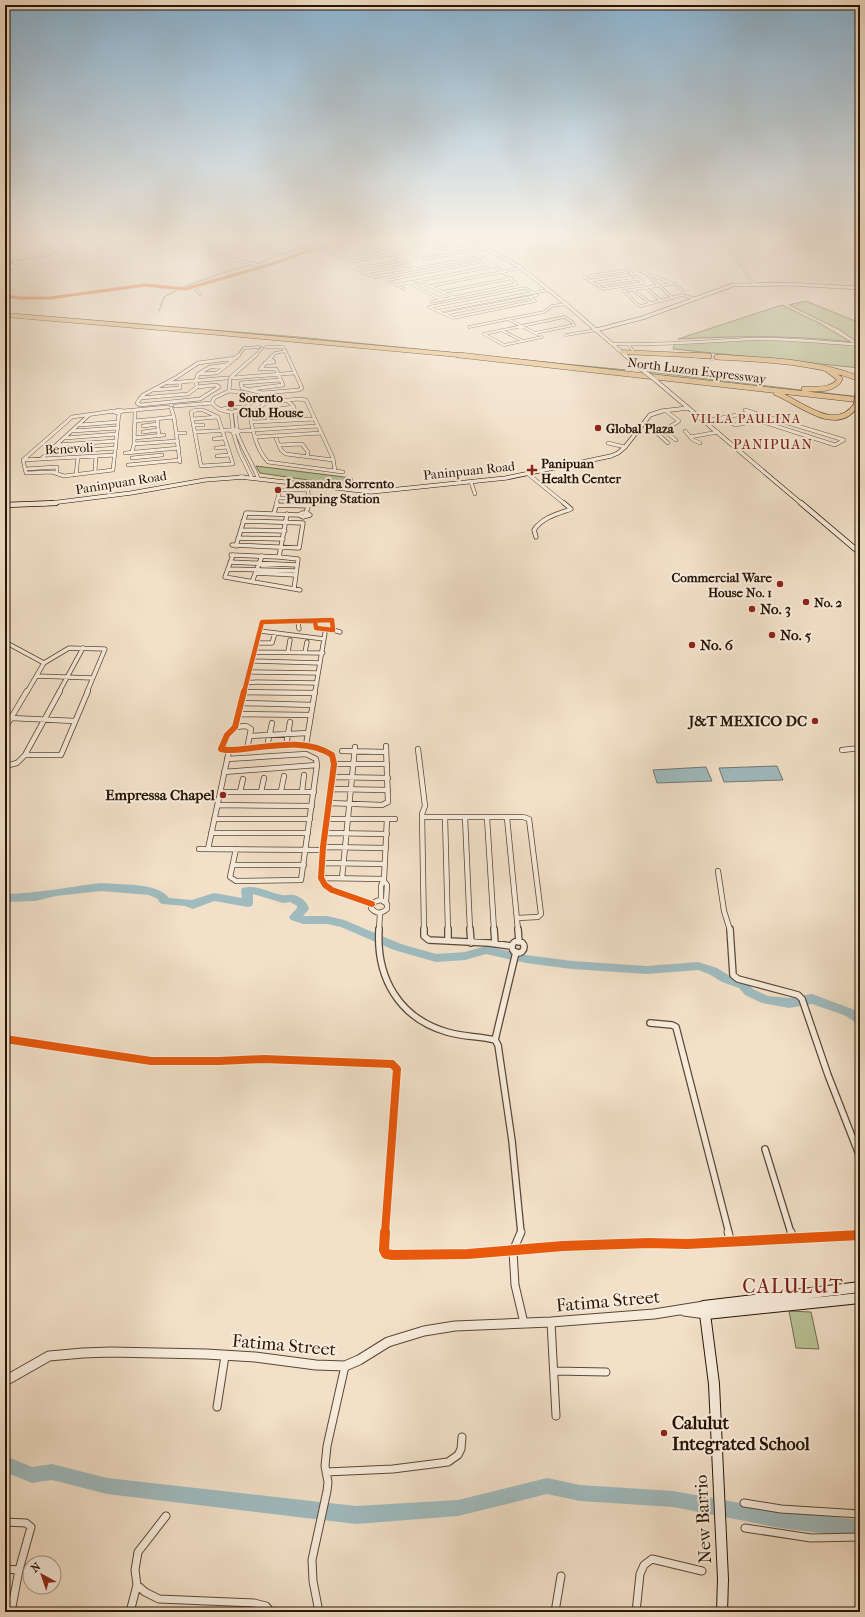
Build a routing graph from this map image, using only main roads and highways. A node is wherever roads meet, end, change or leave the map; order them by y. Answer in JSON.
{"nodes":[{"id":1,"x":34,"y":314,"type":"edge"},
{"id":2,"x":579,"y":314,"type":"edge"},
{"id":3,"x":651,"y":314,"type":"edge"},
{"id":4,"x":5,"y":315,"type":"edge"},
{"id":5,"x":596,"y":330,"type":"junction"},
{"id":6,"x":624,"y":352,"type":"junction"},
{"id":7,"x":640,"y":352,"type":"junction"},
{"id":8,"x":631,"y":356,"type":"junction"},
{"id":9,"x":709,"y":357,"type":"tunnel mouth"},
{"id":10,"x":801,"y":365,"type":"junction"},
{"id":11,"x":812,"y":365,"type":"junction"},
{"id":12,"x":823,"y":367,"type":"junction"},
{"id":13,"x":640,"y":368,"type":"junction"},
{"id":14,"x":858,"y":385,"type":"edge"},
{"id":15,"x":740,"y":386,"type":"junction"},
{"id":16,"x":788,"y":388,"type":"junction"},
{"id":17,"x":860,"y":396,"type":"edge"},
{"id":18,"x":846,"y":398,"type":"junction"},
{"id":19,"x":860,"y":400,"type":"edge"},
{"id":20,"x":688,"y":408,"type":"junction"},
{"id":21,"x":807,"y":410,"type":"junction"},
{"id":22,"x":5,"y":505,"type":"edge"},
{"id":23,"x":860,"y":553,"type":"edge"},
{"id":24,"x":860,"y":1287,"type":"edge"},
{"id":25,"x":860,"y":1298,"type":"edge"},
{"id":26,"x":705,"y":1310,"type":"junction"},
{"id":27,"x":722,"y":1612,"type":"edge"}],
"edges":[{"from":1,"to":16,"type":"highway","name":"North Luzon Expressway"},
{"from":2,"to":5,"type":"main road"},
{"from":3,"to":5,"type":"main road"},
{"from":4,"to":15,"type":"highway","name":"North Luzon Expressway"},
{"from":5,"to":6,"type":"main road"},
{"from":6,"to":7,"type":"highway"},
{"from":6,"to":7,"type":"highway"},
{"from":6,"to":8,"type":"main road"},
{"from":6,"to":13,"type":"main road"},
{"from":7,"to":8,"type":"highway"},
{"from":7,"to":9,"type":"highway"},
{"from":8,"to":13,"type":"main road"},
{"from":10,"to":11,"type":"highway"},
{"from":10,"to":12,"type":"highway"},
{"from":10,"to":16,"type":"highway"},
{"from":11,"to":12,"type":"highway"},
{"from":11,"to":14,"type":"highway"},
{"from":12,"to":14,"type":"highway"},
{"from":13,"to":20,"type":"main road","bridge":true},
{"from":14,"to":21,"type":"highway","bridge":true},
{"from":15,"to":18,"type":"highway","name":"North Luzon Expressway"},
{"from":15,"to":21,"type":"highway"},
{"from":16,"to":17,"type":"highway","name":"North Luzon Expressway"},
{"from":18,"to":19,"type":"highway","name":"North Luzon Expressway"},
{"from":18,"to":21,"type":"highway"},
{"from":20,"to":22,"type":"main road","name":"Paninpuan Road"},
{"from":20,"to":23,"type":"main road"},
{"from":24,"to":26,"type":"main road"},
{"from":25,"to":26,"type":"main road"},
{"from":26,"to":27,"type":"main road","name":"New Barrio"}]}
